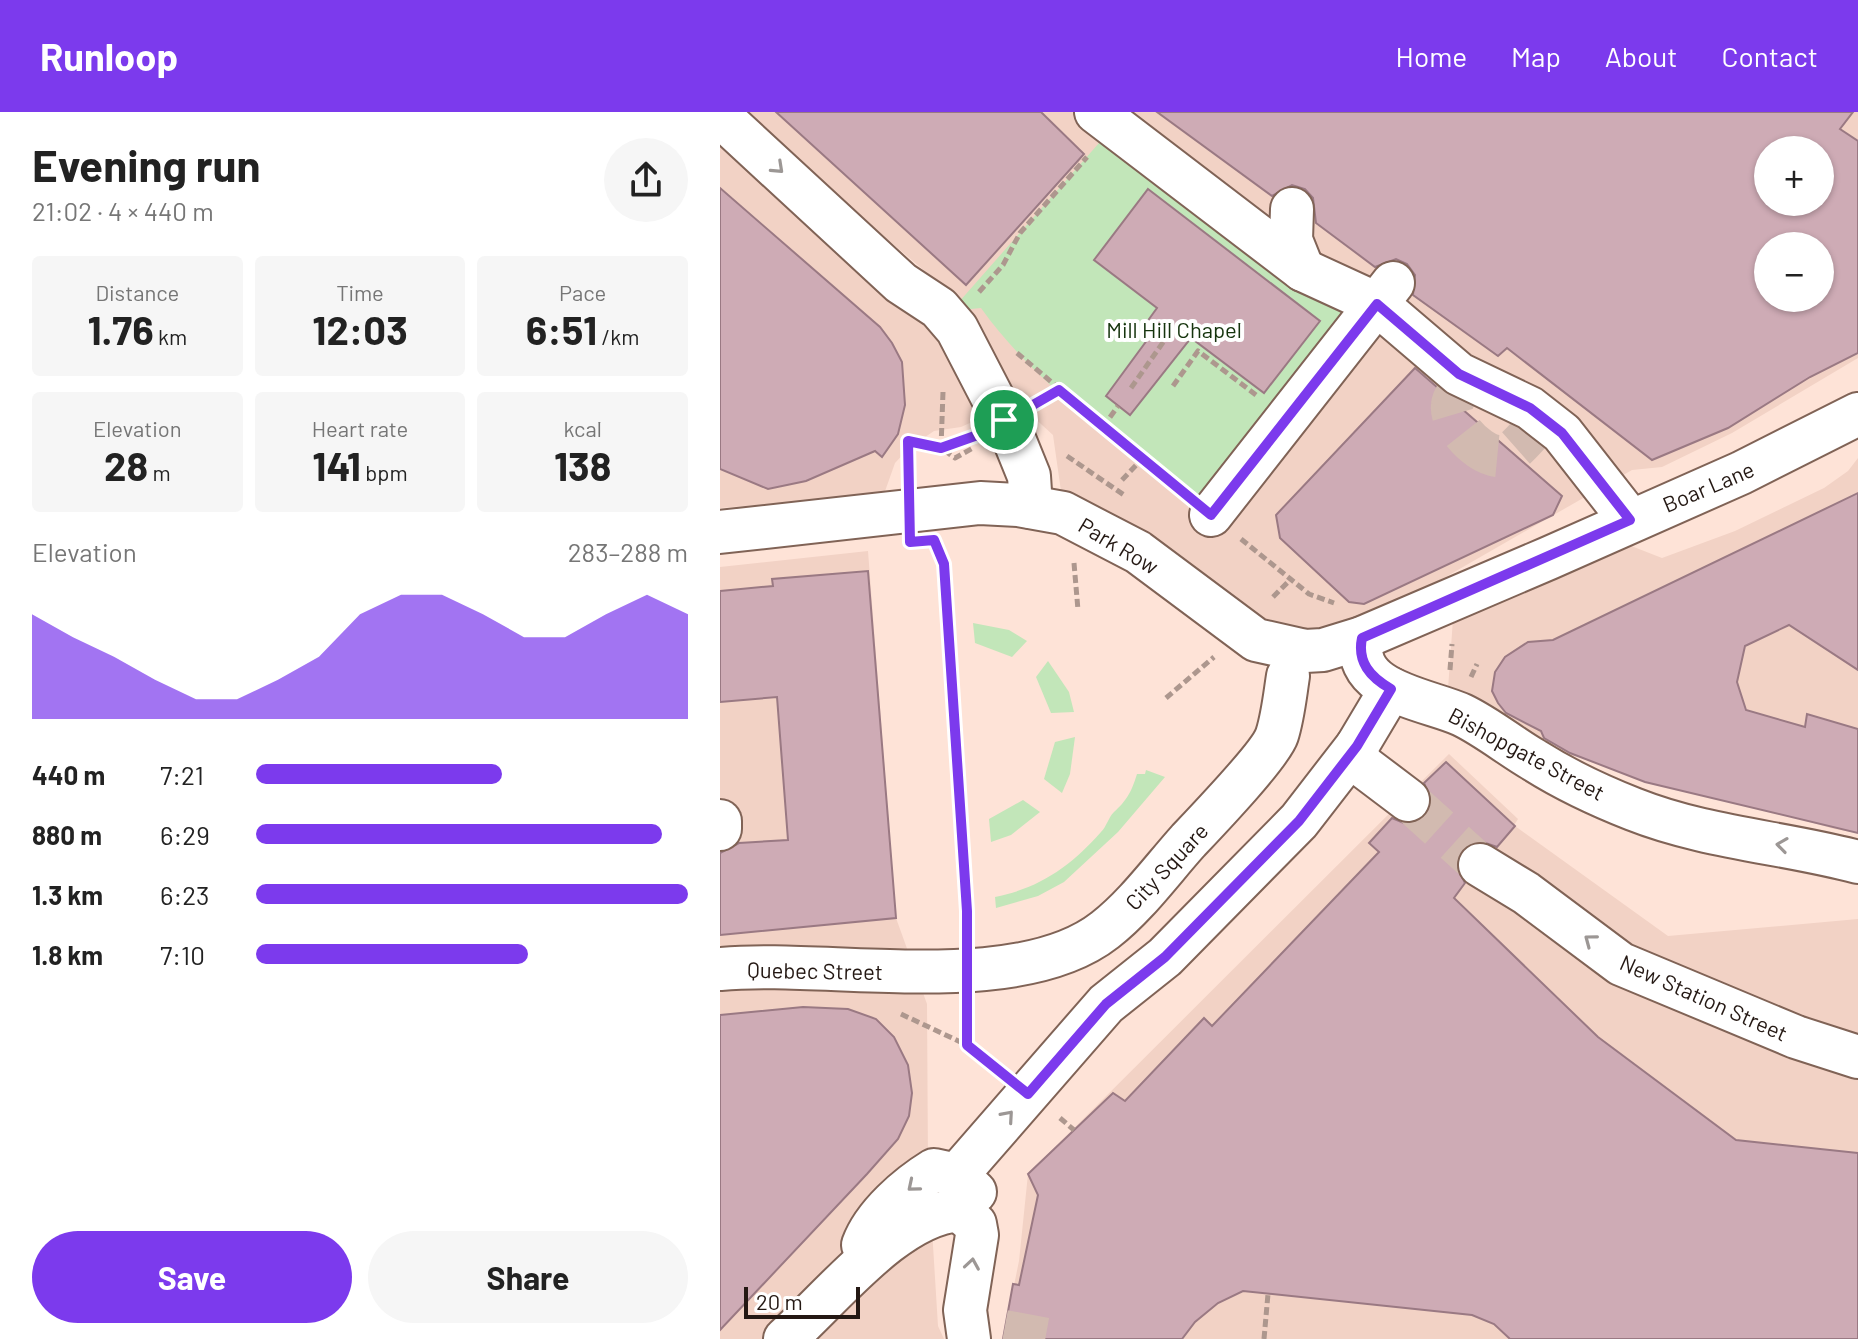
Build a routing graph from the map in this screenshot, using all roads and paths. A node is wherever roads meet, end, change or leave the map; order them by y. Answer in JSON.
{"nodes":[{"id":1,"x":720,"y":116,"type":"edge"},
{"id":2,"x":1105,"y":119,"type":"edge"},
{"id":3,"x":1292,"y":209,"type":"dead end"},
{"id":4,"x":1303,"y":270,"type":"junction"},
{"id":5,"x":1386,"y":293,"type":"junction"},
{"id":6,"x":976,"y":296,"type":"dead end"},
{"id":7,"x":1164,"y":341,"type":"dead end"},
{"id":8,"x":1010,"y":346,"type":"dead end"},
{"id":9,"x":1173,"y":386,"type":"dead end"},
{"id":10,"x":1131,"y":388,"type":"dead end"},
{"id":11,"x":1059,"y":390,"type":"junction"},
{"id":12,"x":1265,"y":401,"type":"dead end"},
{"id":13,"x":1118,"y":406,"type":"dead end"},
{"id":14,"x":1852,"y":414,"type":"edge"},
{"id":15,"x":1004,"y":420,"type":"junction"},
{"id":16,"x":1103,"y":427,"type":"junction"},
{"id":17,"x":1142,"y":459,"type":"junction"},
{"id":18,"x":1122,"y":480,"type":"dead end"},
{"id":19,"x":1031,"y":507,"type":"junction"},
{"id":20,"x":1211,"y":515,"type":"junction"},
{"id":21,"x":1630,"y":520,"type":"junction"},
{"id":22,"x":921,"y":524,"type":"junction"},
{"id":23,"x":720,"y":532,"type":"edge"},
{"id":24,"x":1073,"y":552,"type":"dead end"},
{"id":25,"x":1291,"y":579,"type":"junction"},
{"id":26,"x":1273,"y":597,"type":"dead end"},
{"id":27,"x":1078,"y":610,"type":"dead end"},
{"id":28,"x":1351,"y":622,"type":"junction"},
{"id":29,"x":1217,"y":655,"type":"dead end"},
{"id":30,"x":1288,"y":676,"type":"dead end"},
{"id":31,"x":1387,"y":687,"type":"junction"},
{"id":32,"x":1166,"y":698,"type":"dead end"},
{"id":33,"x":1357,"y":746,"type":"junction"},
{"id":34,"x":1408,"y":800,"type":"tunnel mouth"},
{"id":35,"x":720,"y":821,"type":"edge"},
{"id":36,"x":720,"y":829,"type":"edge"},
{"id":37,"x":1858,"y":862,"type":"edge"},
{"id":38,"x":1480,"y":865,"type":"tunnel mouth"},
{"id":39,"x":720,"y":969,"type":"edge"},
{"id":40,"x":968,"y":969,"type":"junction"},
{"id":41,"x":910,"y":972,"type":"joint"},
{"id":42,"x":1858,"y":1057,"type":"edge"},
{"id":43,"x":1028,"y":1094,"type":"junction"},
{"id":44,"x":1074,"y":1130,"type":"dead end"},
{"id":45,"x":957,"y":1201,"type":"junction"},
{"id":46,"x":1268,"y":1294,"type":"dead end"},
{"id":47,"x":980,"y":1332,"type":"edge"},
{"id":48,"x":785,"y":1339,"type":"edge"},
{"id":49,"x":1264,"y":1339,"type":"edge"}],
"edges":[{"from":1,"to":15,"type":"street","one_way":true},
{"from":2,"to":4,"type":"street"},
{"from":2,"to":6,"type":"path"},
{"from":3,"to":4,"type":"street"},
{"from":4,"to":5,"type":"street"},
{"from":5,"to":20,"type":"street"},
{"from":5,"to":21,"type":"street"},
{"from":7,"to":10,"type":"path"},
{"from":8,"to":11,"type":"path"},
{"from":9,"to":12,"type":"path"},
{"from":11,"to":15,"type":"path"},
{"from":11,"to":16,"type":"path"},
{"from":13,"to":16,"type":"path"},
{"from":14,"to":21,"type":"street","name":"Boar Lane"},
{"from":15,"to":19,"type":"street"},
{"from":15,"to":22,"type":"path"},
{"from":16,"to":17,"type":"path"},
{"from":17,"to":18,"type":"path"},
{"from":17,"to":20,"type":"path"},
{"from":19,"to":22,"type":"street","name":"Park Row"},
{"from":19,"to":28,"type":"street","name":"Park Row"},
{"from":20,"to":25,"type":"path"},
{"from":21,"to":28,"type":"street","name":"Boar Lane"},
{"from":22,"to":23,"type":"street","name":"Park Row"},
{"from":22,"to":40,"type":"path"},
{"from":24,"to":27,"type":"path"},
{"from":25,"to":26,"type":"path"},
{"from":25,"to":28,"type":"path"},
{"from":28,"to":31,"type":"street"},
{"from":29,"to":32,"type":"path"},
{"from":30,"to":40,"type":"street","name":"City Square"},
{"from":31,"to":33,"type":"street"},
{"from":37,"to":31,"type":"street","name":"Bishopgate Street","one_way":true},
{"from":33,"to":34,"type":"street"},
{"from":33,"to":43,"type":"street"},
{"from":35,"to":36,"type":"street"},
{"from":42,"to":38,"type":"street","name":"New Station Street","one_way":true},
{"from":39,"to":41,"type":"street","name":"Quebec Street"},
{"from":40,"to":41,"type":"street","name":"City Square"},
{"from":40,"to":43,"type":"path"},
{"from":43,"to":44,"type":"path"},
{"from":45,"to":43,"type":"street","one_way":true},
{"from":47,"to":45,"type":"street","one_way":true},
{"from":45,"to":48,"type":"street","one_way":true},
{"from":46,"to":49,"type":"path"}]}
